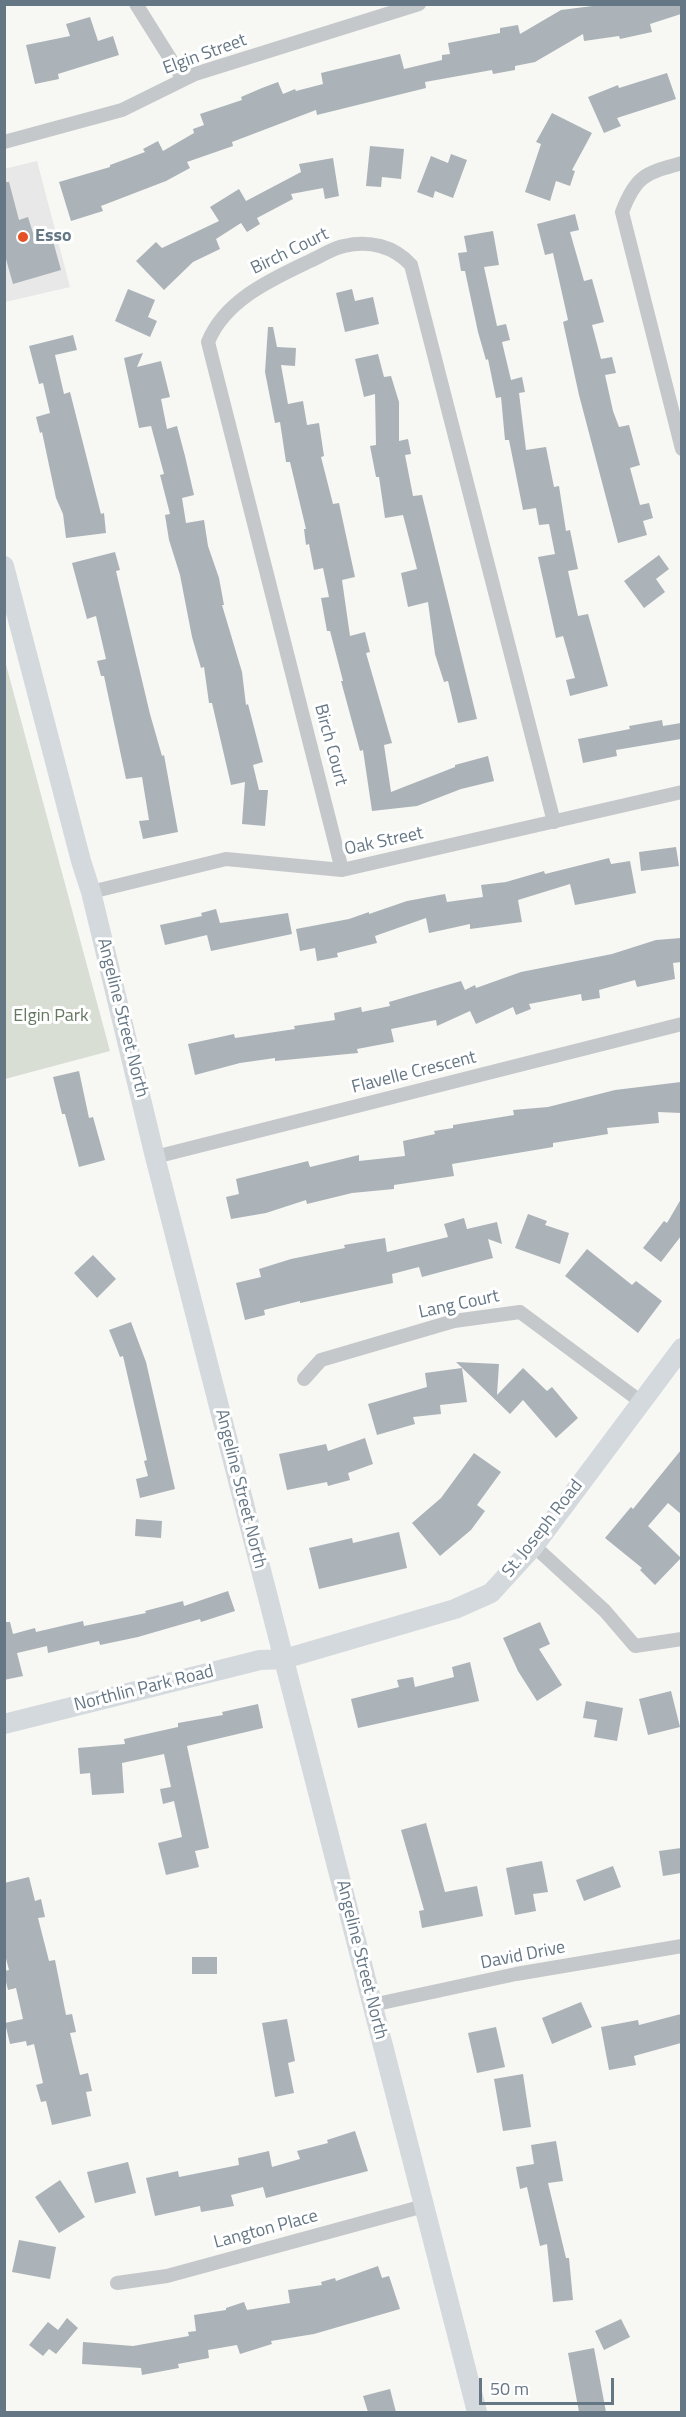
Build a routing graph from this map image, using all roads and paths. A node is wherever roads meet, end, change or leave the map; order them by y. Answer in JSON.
{"nodes":[{"id":1,"x":136,"y":4,"type":"edge"},
{"id":2,"x":419,"y":4,"type":"edge"},
{"id":3,"x":183,"y":79,"type":"junction"},
{"id":4,"x":4,"y":142,"type":"edge"},
{"id":5,"x":681,"y":163,"type":"edge"},
{"id":6,"x":681,"y":449,"type":"edge"},
{"id":7,"x":4,"y":566,"type":"edge"},
{"id":8,"x":681,"y":792,"type":"edge"},
{"id":9,"x":555,"y":822,"type":"junction"},
{"id":10,"x":342,"y":870,"type":"junction"},
{"id":11,"x":91,"y":892,"type":"junction"},
{"id":12,"x":681,"y":1024,"type":"edge"},
{"id":13,"x":155,"y":1157,"type":"junction"},
{"id":14,"x":681,"y":1348,"type":"edge"},
{"id":15,"x":304,"y":1379,"type":"dead end"},
{"id":16,"x":640,"y":1401,"type":"junction"},
{"id":17,"x":534,"y":1546,"type":"junction"},
{"id":18,"x":681,"y":1639,"type":"edge"},
{"id":19,"x":284,"y":1659,"type":"junction"},
{"id":20,"x":4,"y":1724,"type":"edge"},
{"id":21,"x":681,"y":1946,"type":"edge"},
{"id":22,"x":372,"y":2005,"type":"junction"},
{"id":23,"x":424,"y":2206,"type":"junction"},
{"id":24,"x":117,"y":2283,"type":"dead end"},
{"id":25,"x":477,"y":2412,"type":"edge"}],
"edges":[{"from":1,"to":3,"type":"street"},
{"from":2,"to":3,"type":"street","name":"Elgin Street"},
{"from":3,"to":4,"type":"street","name":"Elgin Street"},
{"from":5,"to":6,"type":"street"},
{"from":7,"to":11,"type":"main road","name":"Angeline Street North"},
{"from":8,"to":9,"type":"street","name":"Oak Street"},
{"from":9,"to":10,"type":"street","name":"Oak Street"},
{"from":9,"to":10,"type":"street","name":"Birch Court"},
{"from":10,"to":11,"type":"street","name":"Oak Street"},
{"from":11,"to":13,"type":"main road","name":"Angeline Street North"},
{"from":12,"to":13,"type":"street","name":"Flavelle Crescent"},
{"from":13,"to":19,"type":"main road","name":"Angeline Street North"},
{"from":14,"to":16,"type":"main road","name":"St. Joseph Road"},
{"from":15,"to":16,"type":"street","name":"Lang Court"},
{"from":16,"to":17,"type":"main road","name":"St. Joseph Road"},
{"from":17,"to":18,"type":"street"},
{"from":17,"to":19,"type":"main road","name":"St. Joseph Road"},
{"from":19,"to":20,"type":"main road","name":"Northlin Park Road"},
{"from":19,"to":22,"type":"main road","name":"Angeline Street North"},
{"from":21,"to":22,"type":"street","name":"David Drive"},
{"from":22,"to":23,"type":"main road","name":"Angeline Street North"},
{"from":23,"to":24,"type":"street","name":"Langton Place"},
{"from":23,"to":25,"type":"main road","name":"Angeline Street North"}]}
